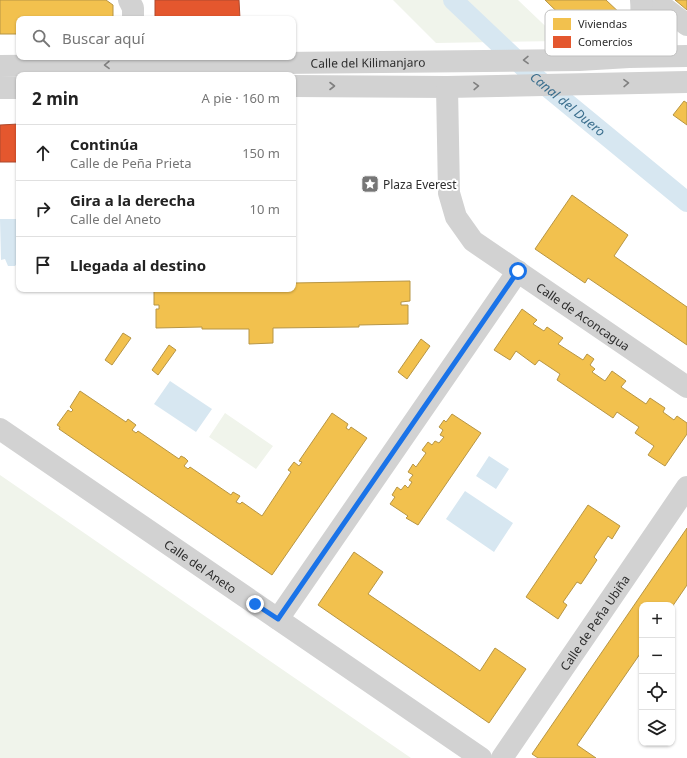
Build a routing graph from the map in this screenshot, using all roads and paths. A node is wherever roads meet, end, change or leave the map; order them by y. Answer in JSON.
{"nodes":[{"id":1,"x":129,"y":0,"type":"edge"},
{"id":2,"x":654,"y":0,"type":"edge"},
{"id":3,"x":667,"y":10,"type":"edge"},
{"id":4,"x":132,"y":16,"type":"edge"},
{"id":5,"x":677,"y":17,"type":"edge"},
{"id":6,"x":687,"y":25,"type":"edge"},
{"id":7,"x":687,"y":56,"type":"edge"},
{"id":8,"x":629,"y":57,"type":"joint"},
{"id":9,"x":132,"y":61,"type":"edge"},
{"id":10,"x":0,"y":66,"type":"edge"},
{"id":11,"x":687,"y":82,"type":"edge"},
{"id":12,"x":296,"y":86,"type":"edge"},
{"id":13,"x":447,"y":87,"type":"junction"},
{"id":14,"x":0,"y":88,"type":"edge"},
{"id":15,"x":16,"y":88,"type":"edge"},
{"id":16,"x":518,"y":271,"type":"junction"},
{"id":17,"x":687,"y":387,"type":"edge"},
{"id":18,"x":0,"y":428,"type":"edge"},
{"id":19,"x":687,"y":487,"type":"edge"},
{"id":20,"x":278,"y":619,"type":"junction"},
{"id":21,"x":481,"y":758,"type":"edge"},
{"id":22,"x":502,"y":758,"type":"edge"}],
"edges":[{"from":1,"to":4,"type":"street"},
{"from":2,"to":3,"type":"street"},
{"from":5,"to":6,"type":"street"},
{"from":7,"to":8,"type":"street","name":"Calle del Kilimanjaro"},
{"from":8,"to":9,"type":"street","name":"Calle del Kilimanjaro","one_way":true},
{"from":9,"to":10,"type":"street","name":"Calle del Kilimanjaro","one_way":true},
{"from":13,"to":11,"type":"street","name":"Calle del Kilimanjaro","one_way":true},
{"from":12,"to":13,"type":"street","name":"Calle del Kilimanjaro","one_way":true},
{"from":13,"to":16,"type":"street","name":"Calle de Aconcagua"},
{"from":14,"to":15,"type":"street"},
{"from":16,"to":17,"type":"street","name":"Calle de Aconcagua"},
{"from":16,"to":20,"type":"street"},
{"from":18,"to":20,"type":"street","name":"Calle del Aneto"},
{"from":19,"to":22,"type":"street","name":"Calle de Peña Ubiña"},
{"from":20,"to":21,"type":"street","name":"Calle del Aneto"}]}
